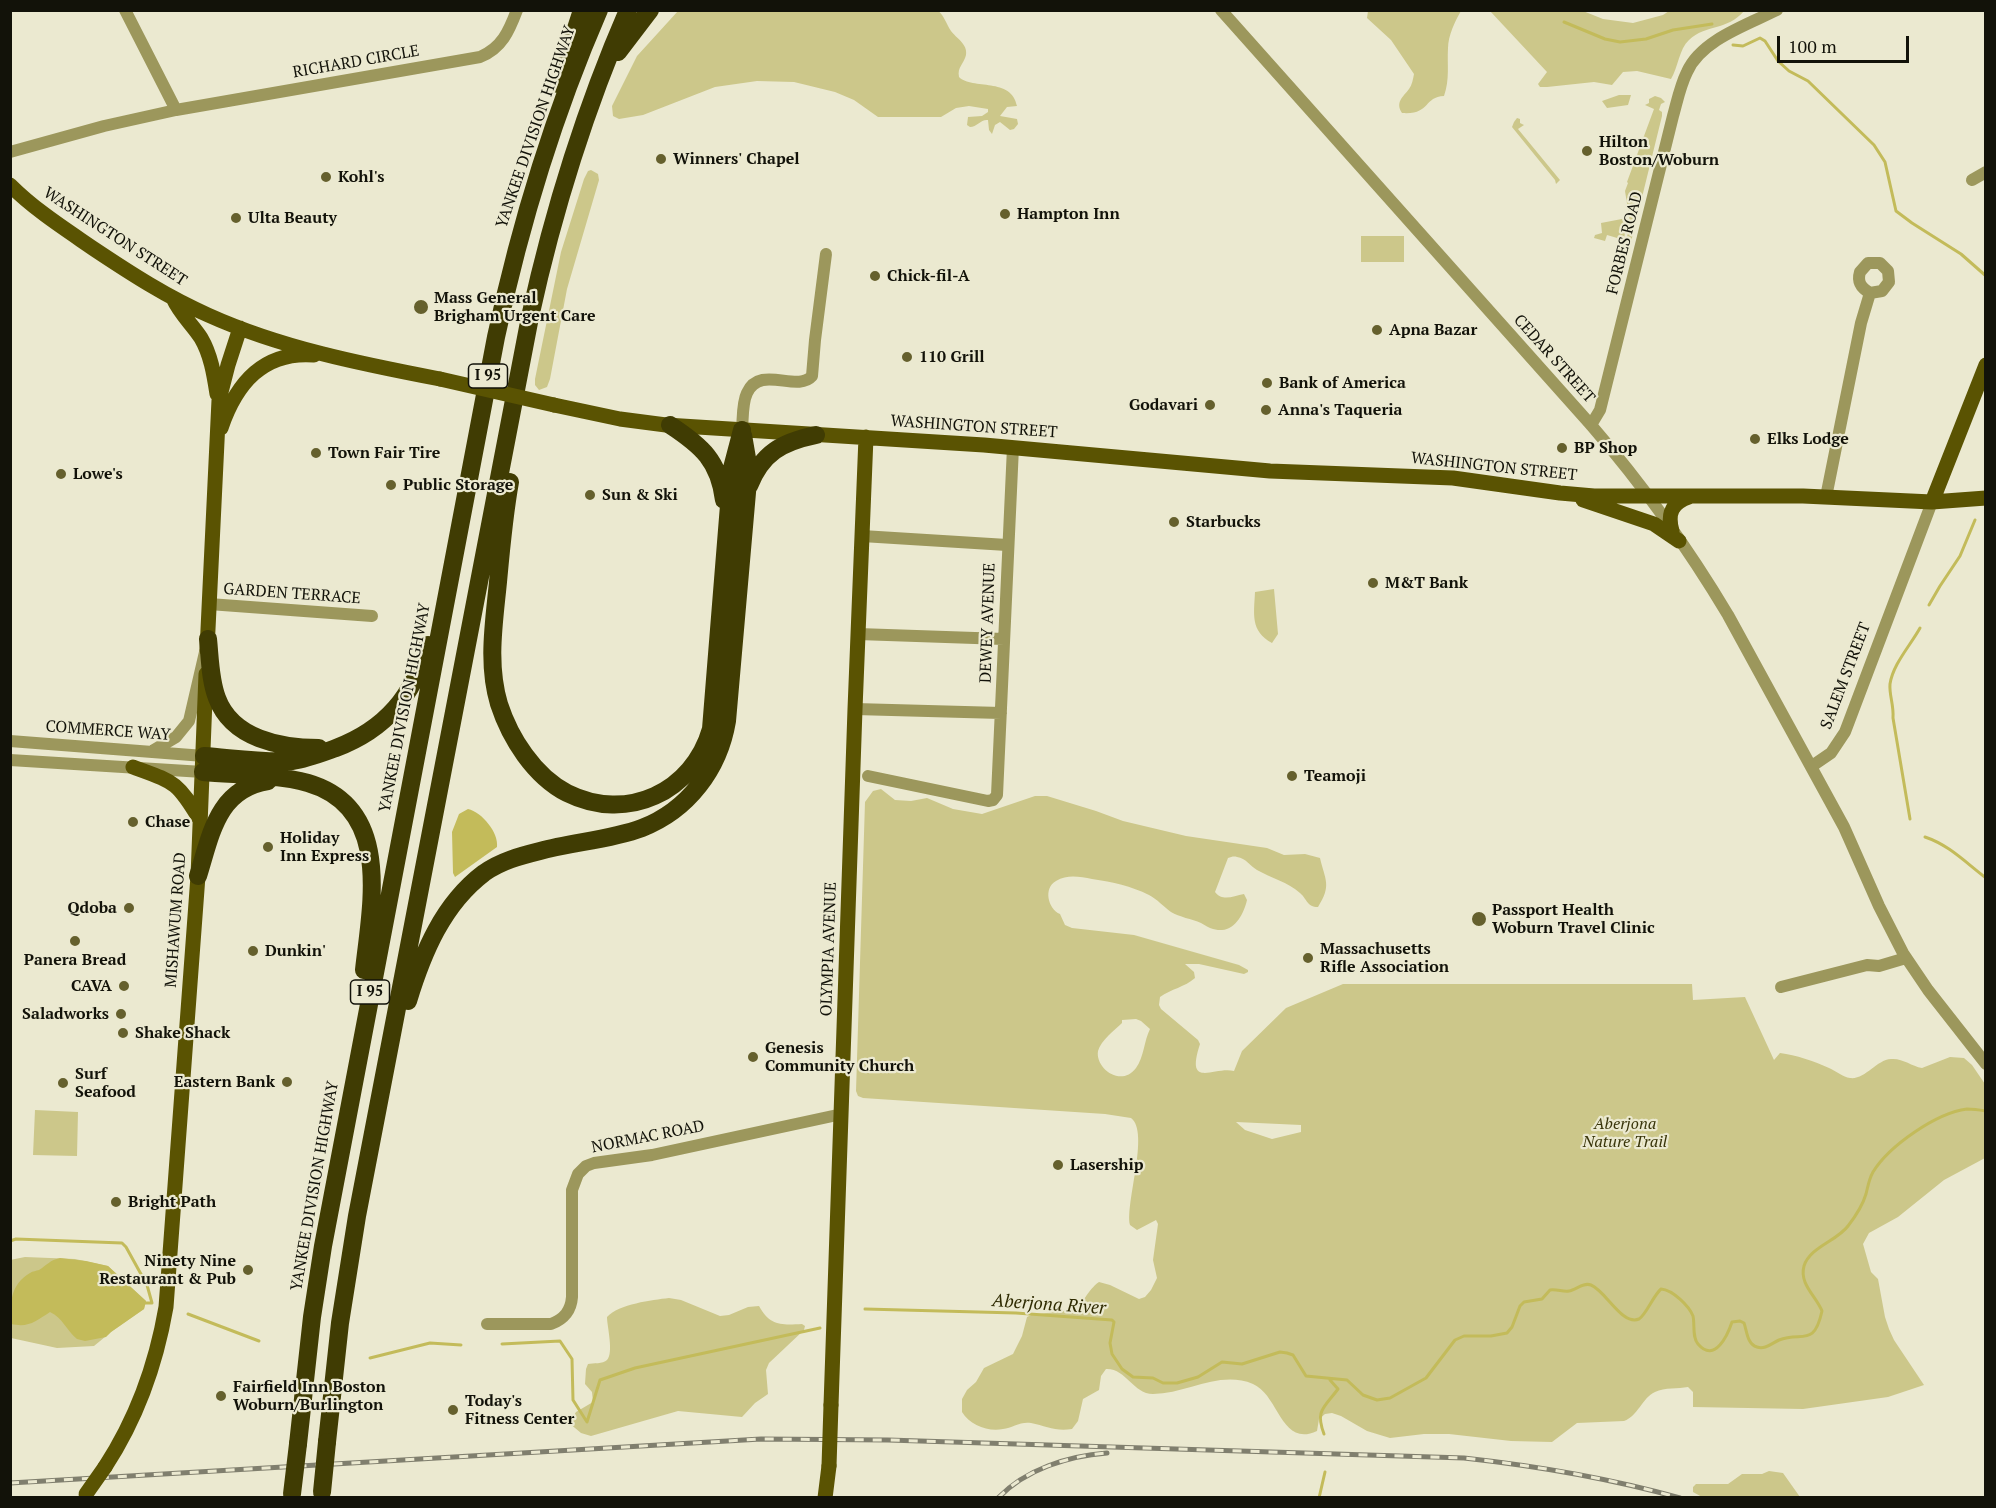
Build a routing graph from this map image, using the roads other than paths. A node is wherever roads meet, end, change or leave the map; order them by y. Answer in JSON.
{"nodes":[{"id":1,"x":126,"y":10,"type":"edge"},
{"id":2,"x":517,"y":10,"type":"edge"},
{"id":3,"x":582,"y":10,"type":"edge"},
{"id":4,"x":599,"y":10,"type":"edge"},
{"id":5,"x":628,"y":10,"type":"edge"},
{"id":6,"x":651,"y":10,"type":"edge"},
{"id":7,"x":1221,"y":10,"type":"edge"},
{"id":8,"x":1777,"y":10,"type":"edge"},
{"id":9,"x":603,"y":73,"type":"junction"},
{"id":10,"x":176,"y":110,"type":"junction"},
{"id":11,"x":10,"y":152,"type":"edge"},
{"id":12,"x":1986,"y":172,"type":"edge"},
{"id":13,"x":1972,"y":180,"type":"dead end"},
{"id":14,"x":10,"y":185,"type":"edge"},
{"id":15,"x":526,"y":211,"type":"junction"},
{"id":16,"x":826,"y":254,"type":"dead end"},
{"id":17,"x":1870,"y":293,"type":"dead end"},
{"id":18,"x":173,"y":298,"type":"junction"},
{"id":19,"x":530,"y":317,"type":"junction"},
{"id":20,"x":240,"y":328,"type":"junction"},
{"id":21,"x":336,"y":358,"type":"junction"},
{"id":22,"x":1986,"y":365,"type":"edge"},
{"id":23,"x":219,"y":400,"type":"junction"},
{"id":24,"x":670,"y":425,"type":"junction"},
{"id":25,"x":1591,"y":425,"type":"junction"},
{"id":26,"x":742,"y":430,"type":"junction"},
{"id":27,"x":816,"y":435,"type":"junction"},
{"id":28,"x":866,"y":437,"type":"junction"},
{"id":29,"x":216,"y":445,"type":"junction"},
{"id":30,"x":1013,"y":447,"type":"junction"},
{"id":31,"x":1560,"y":493,"type":"junction"},
{"id":32,"x":1647,"y":495,"type":"junction"},
{"id":33,"x":746,"y":497,"type":"junction"},
{"id":34,"x":1689,"y":497,"type":"junction"},
{"id":35,"x":1826,"y":497,"type":"junction"},
{"id":36,"x":1986,"y":498,"type":"edge"},
{"id":37,"x":1932,"y":502,"type":"junction"},
{"id":38,"x":728,"y":536,"type":"junction"},
{"id":39,"x":862,"y":536,"type":"junction"},
{"id":40,"x":1676,"y":536,"type":"junction"},
{"id":41,"x":457,"y":542,"type":"junction"},
{"id":42,"x":1007,"y":545,"type":"junction"},
{"id":43,"x":209,"y":604,"type":"junction"},
{"id":44,"x":372,"y":616,"type":"dead end"},
{"id":45,"x":858,"y":634,"type":"junction"},
{"id":46,"x":208,"y":639,"type":"junction"},
{"id":47,"x":1004,"y":639,"type":"junction"},
{"id":48,"x":855,"y":709,"type":"junction"},
{"id":49,"x":1000,"y":713,"type":"junction"},
{"id":50,"x":10,"y":741,"type":"edge"},
{"id":51,"x":336,"y":748,"type":"junction"},
{"id":52,"x":152,"y":751,"type":"junction"},
{"id":53,"x":10,"y":760,"type":"edge"},
{"id":54,"x":203,"y":764,"type":"junction"},
{"id":55,"x":1812,"y":766,"type":"junction"},
{"id":56,"x":133,"y":767,"type":"junction"},
{"id":57,"x":868,"y":776,"type":"dead end"},
{"id":58,"x":281,"y":779,"type":"junction"},
{"id":59,"x":200,"y":821,"type":"junction"},
{"id":60,"x":198,"y":876,"type":"junction"},
{"id":61,"x":1906,"y":958,"type":"junction"},
{"id":62,"x":1781,"y":987,"type":"dead end"},
{"id":63,"x":1983,"y":1057,"type":"edge"},
{"id":64,"x":381,"y":1091,"type":"junction"},
{"id":65,"x":842,"y":1114,"type":"junction"},
{"id":66,"x":343,"y":1137,"type":"junction"},
{"id":67,"x":487,"y":1324,"type":"dead end"},
{"id":68,"x":321,"y":1495,"type":"edge"},
{"id":69,"x":85,"y":1496,"type":"edge"},
{"id":70,"x":292,"y":1496,"type":"edge"},
{"id":71,"x":825,"y":1497,"type":"edge"}],
"edges":[{"from":1,"to":10,"type":"street"},
{"from":2,"to":10,"type":"street","name":"RICHARD CIRCLE"},
{"from":3,"to":15,"type":"highway"},
{"from":4,"to":15,"type":"highway","name":"YANKEE DIVISION HIGHWAY","number":"I 95"},
{"from":5,"to":9,"type":"highway","number":"I 95"},
{"from":6,"to":9,"type":"highway"},
{"from":7,"to":25,"type":"street","name":"CEDAR STREET"},
{"from":8,"to":25,"type":"street","name":"FORBES ROAD"},
{"from":9,"to":19,"type":"highway","number":"I 95"},
{"from":10,"to":11,"type":"street","name":"RICHARD CIRCLE"},
{"from":12,"to":13,"type":"street"},
{"from":14,"to":18,"type":"main road","name":"WASHINGTON STREET"},
{"from":15,"to":41,"type":"highway","name":"YANKEE DIVISION HIGHWAY","number":"I 95"},
{"from":16,"to":26,"type":"street"},
{"from":17,"to":35,"type":"street"},
{"from":18,"to":20,"type":"main road","name":"WASHINGTON STREET"},
{"from":18,"to":23,"type":"main road"},
{"from":19,"to":38,"type":"highway"},
{"from":19,"to":64,"type":"highway","number":"I 95"},
{"from":20,"to":21,"type":"main road","name":"WASHINGTON STREET"},
{"from":20,"to":23,"type":"main road","name":"MISHAWUM ROAD"},
{"from":21,"to":24,"type":"main road","name":"WASHINGTON STREET","bridge":true},
{"from":21,"to":29,"type":"main road"},
{"from":22,"to":37,"type":"main road","name":"SALEM STREET"},
{"from":23,"to":29,"type":"main road","name":"MISHAWUM ROAD"},
{"from":24,"to":26,"type":"main road","name":"WASHINGTON STREET"},
{"from":24,"to":38,"type":"highway"},
{"from":25,"to":32,"type":"street","name":"CEDAR STREET"},
{"from":26,"to":27,"type":"main road","name":"WASHINGTON STREET"},
{"from":26,"to":33,"type":"highway"},
{"from":26,"to":38,"type":"highway"},
{"from":27,"to":28,"type":"main road","name":"WASHINGTON STREET"},
{"from":27,"to":33,"type":"highway"},
{"from":28,"to":30,"type":"main road","name":"WASHINGTON STREET"},
{"from":28,"to":39,"type":"main road","name":"OLYMPIA AVENUE"},
{"from":29,"to":43,"type":"main road","name":"MISHAWUM ROAD"},
{"from":30,"to":31,"type":"main road","name":"WASHINGTON STREET"},
{"from":30,"to":42,"type":"street","name":"DEWEY AVENUE"},
{"from":31,"to":32,"type":"main road","name":"WASHINGTON STREET"},
{"from":31,"to":40,"type":"main road"},
{"from":32,"to":34,"type":"main road","name":"WASHINGTON STREET"},
{"from":32,"to":40,"type":"street","name":"CEDAR STREET"},
{"from":33,"to":64,"type":"highway"},
{"from":34,"to":35,"type":"main road","name":"WASHINGTON STREET"},
{"from":34,"to":40,"type":"main road"},
{"from":35,"to":37,"type":"main road","name":"WASHINGTON STREET"},
{"from":36,"to":37,"type":"main road","name":"WASHINGTON STREET"},
{"from":37,"to":55,"type":"street","name":"SALEM STREET"},
{"from":39,"to":42,"type":"street"},
{"from":39,"to":45,"type":"main road","name":"OLYMPIA AVENUE"},
{"from":40,"to":55,"type":"street","name":"CEDAR STREET"},
{"from":41,"to":51,"type":"highway"},
{"from":41,"to":66,"type":"highway","name":"YANKEE DIVISION HIGHWAY","number":"I 95"},
{"from":42,"to":47,"type":"street","name":"DEWEY AVENUE"},
{"from":43,"to":44,"type":"street","name":"GARDEN TERRACE"},
{"from":43,"to":46,"type":"main road","name":"MISHAWUM ROAD"},
{"from":45,"to":47,"type":"street"},
{"from":45,"to":48,"type":"main road","name":"OLYMPIA AVENUE"},
{"from":46,"to":51,"type":"highway"},
{"from":46,"to":52,"type":"street"},
{"from":46,"to":54,"type":"main road","name":"MISHAWUM ROAD"},
{"from":47,"to":49,"type":"street","name":"DEWEY AVENUE"},
{"from":48,"to":49,"type":"street"},
{"from":48,"to":65,"type":"main road","name":"OLYMPIA AVENUE"},
{"from":49,"to":57,"type":"street","name":"DEWEY AVENUE"},
{"from":50,"to":52,"type":"street","name":"COMMERCE WAY"},
{"from":51,"to":54,"type":"highway"},
{"from":52,"to":54,"type":"street","name":"COMMERCE WAY"},
{"from":53,"to":56,"type":"street","name":"COMMERCE WAY"},
{"from":54,"to":56,"type":"street","name":"COMMERCE WAY"},
{"from":54,"to":58,"type":"highway"},
{"from":54,"to":59,"type":"main road","name":"MISHAWUM ROAD"},
{"from":55,"to":61,"type":"street"},
{"from":56,"to":59,"type":"main road"},
{"from":58,"to":60,"type":"highway"},
{"from":58,"to":66,"type":"highway"},
{"from":59,"to":60,"type":"main road","name":"MISHAWUM ROAD"},
{"from":60,"to":69,"type":"main road","name":"MISHAWUM ROAD","bridge":true},
{"from":61,"to":62,"type":"street"},
{"from":61,"to":63,"type":"street"},
{"from":64,"to":68,"type":"highway","number":"I 95","bridge":true},
{"from":65,"to":67,"type":"street","name":"NORMAC ROAD"},
{"from":65,"to":71,"type":"main road","name":"OLYMPIA AVENUE","bridge":true},
{"from":66,"to":70,"type":"highway","name":"YANKEE DIVISION HIGHWAY","number":"I 95","bridge":true}]}
